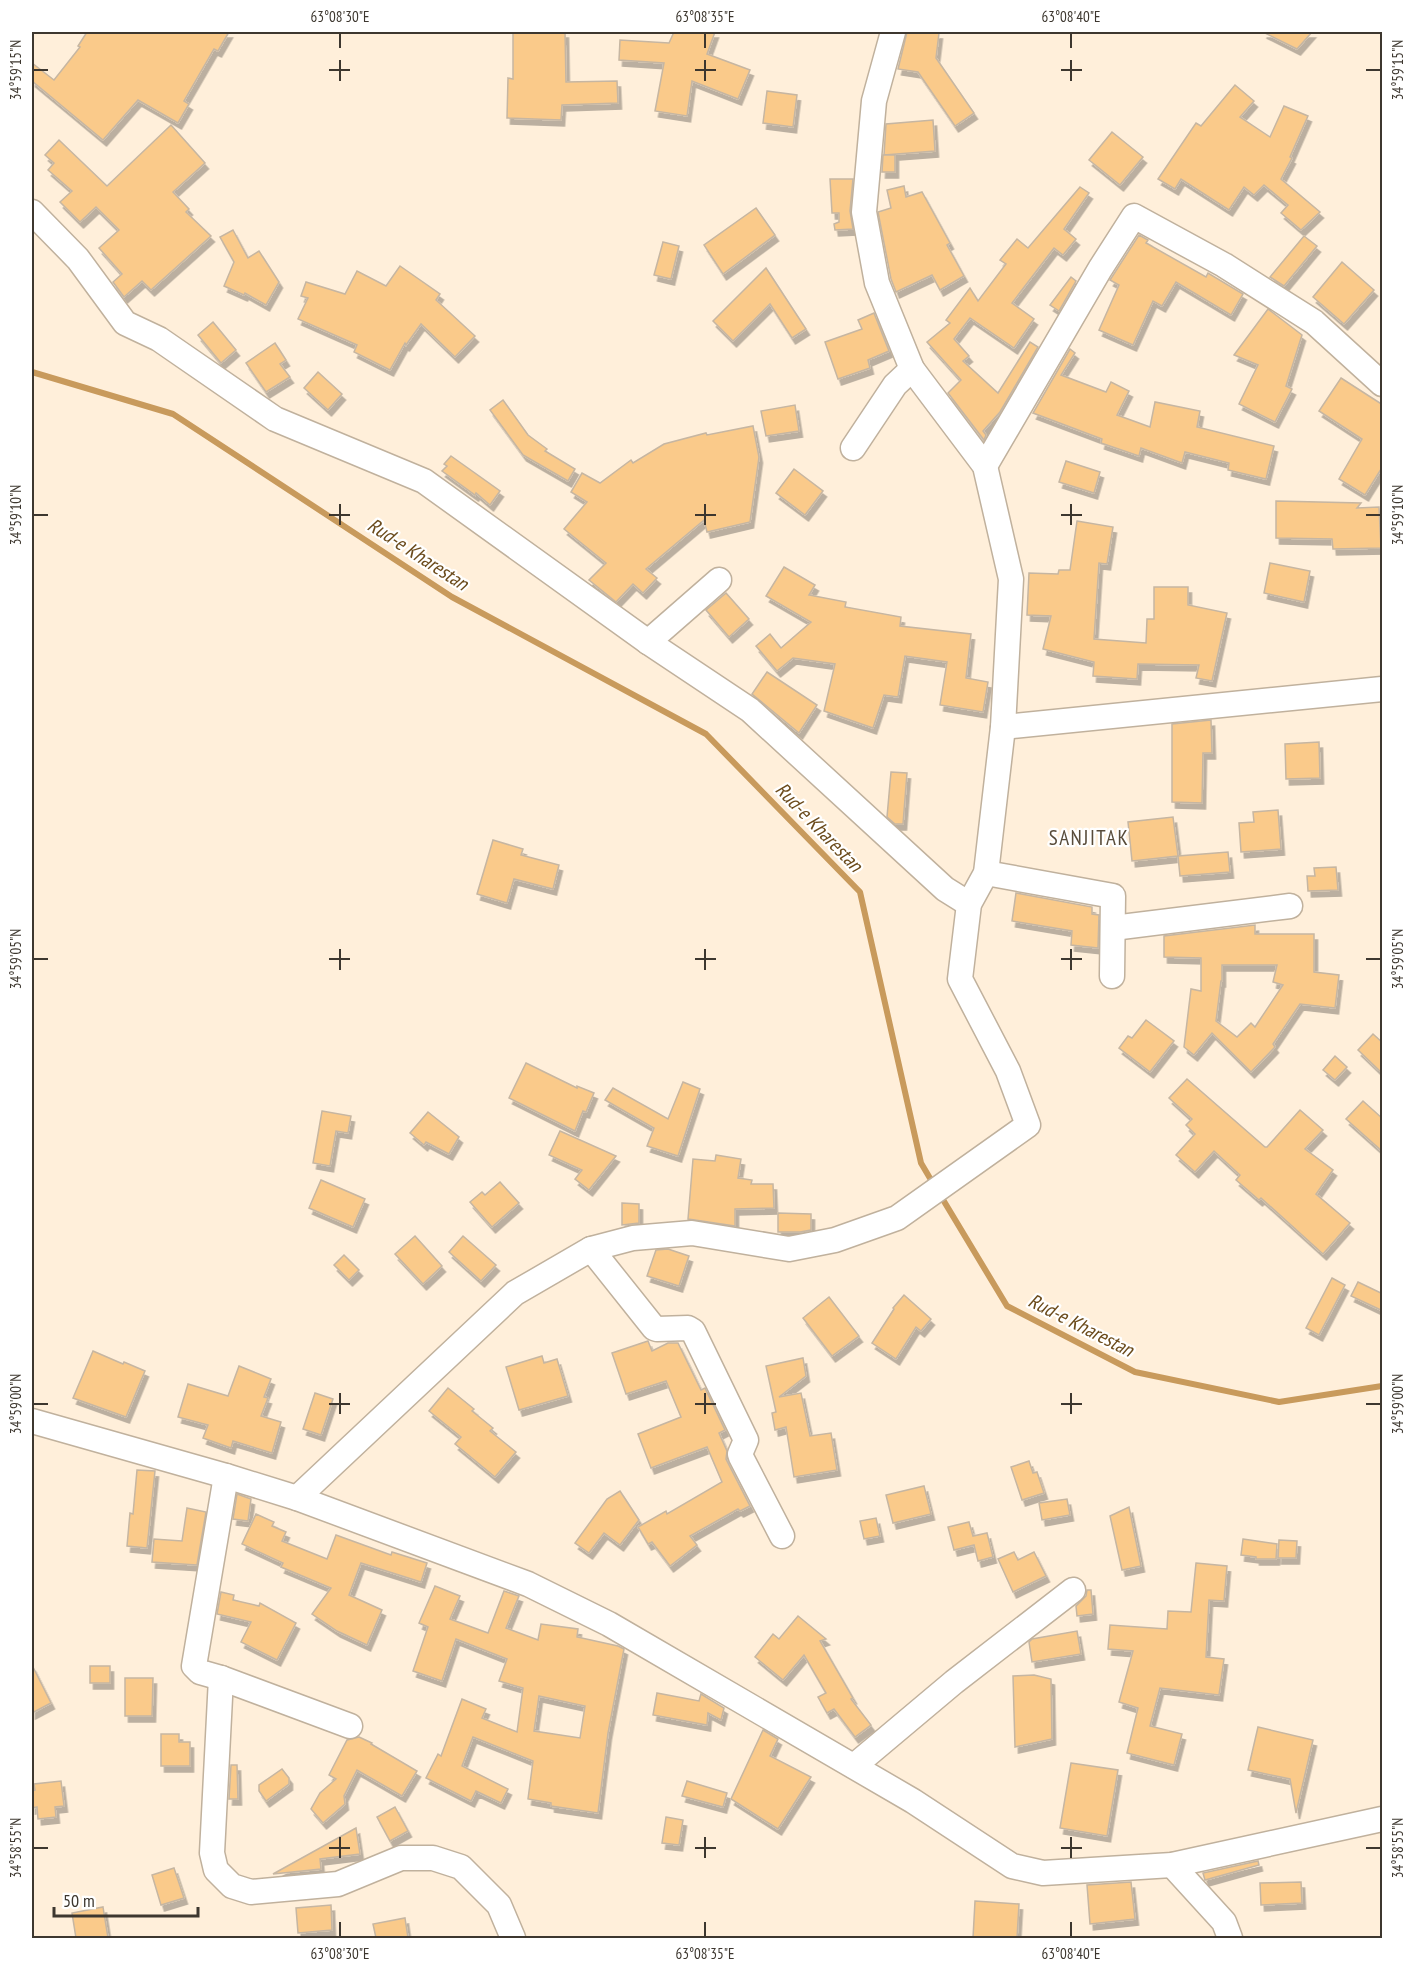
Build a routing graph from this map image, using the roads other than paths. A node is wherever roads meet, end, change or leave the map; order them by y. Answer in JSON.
{"nodes":[{"id":1,"x":892,"y":32,"type":"edge"},
{"id":2,"x":32,"y":212,"type":"edge"},
{"id":3,"x":912,"y":369,"type":"junction"},
{"id":4,"x":1383,"y":384,"type":"edge"},
{"id":5,"x":853,"y":448,"type":"dead end"},
{"id":6,"x":985,"y":466,"type":"junction"},
{"id":7,"x":719,"y":580,"type":"dead end"},
{"id":8,"x":648,"y":642,"type":"junction"},
{"id":9,"x":1383,"y":689,"type":"edge"},
{"id":10,"x":1003,"y":727,"type":"junction"},
{"id":11,"x":986,"y":873,"type":"junction"},
{"id":12,"x":969,"y":904,"type":"junction"},
{"id":13,"x":1290,"y":906,"type":"dead end"},
{"id":14,"x":1113,"y":928,"type":"junction"},
{"id":15,"x":1112,"y":976,"type":"dead end"},
{"id":16,"x":591,"y":1249,"type":"junction"},
{"id":17,"x":32,"y":1421,"type":"edge"},
{"id":18,"x":226,"y":1476,"type":"junction"},
{"id":19,"x":297,"y":1498,"type":"junction"},
{"id":20,"x":782,"y":1536,"type":"dead end"},
{"id":21,"x":1073,"y":1590,"type":"dead end"},
{"id":22,"x":221,"y":1678,"type":"junction"},
{"id":23,"x":350,"y":1726,"type":"dead end"},
{"id":24,"x":854,"y":1766,"type":"junction"},
{"id":25,"x":1383,"y":1819,"type":"edge"},
{"id":26,"x":1172,"y":1865,"type":"junction"},
{"id":27,"x":513,"y":1938,"type":"edge"},
{"id":28,"x":1230,"y":1938,"type":"edge"}],
"edges":[{"from":1,"to":3,"type":"street"},
{"from":2,"to":8,"type":"street"},
{"from":3,"to":5,"type":"street"},
{"from":3,"to":6,"type":"street"},
{"from":4,"to":6,"type":"street"},
{"from":6,"to":10,"type":"street"},
{"from":7,"to":8,"type":"street"},
{"from":8,"to":12,"type":"street"},
{"from":9,"to":10,"type":"street"},
{"from":10,"to":11,"type":"street"},
{"from":11,"to":12,"type":"street"},
{"from":11,"to":14,"type":"street"},
{"from":12,"to":16,"type":"street"},
{"from":13,"to":14,"type":"street"},
{"from":14,"to":15,"type":"street"},
{"from":16,"to":19,"type":"street"},
{"from":16,"to":20,"type":"street"},
{"from":17,"to":18,"type":"street"},
{"from":18,"to":19,"type":"street"},
{"from":18,"to":22,"type":"street"},
{"from":19,"to":24,"type":"street"},
{"from":21,"to":24,"type":"street"},
{"from":22,"to":23,"type":"street"},
{"from":22,"to":27,"type":"street"},
{"from":24,"to":26,"type":"street"},
{"from":25,"to":26,"type":"street"},
{"from":26,"to":28,"type":"street"}]}
